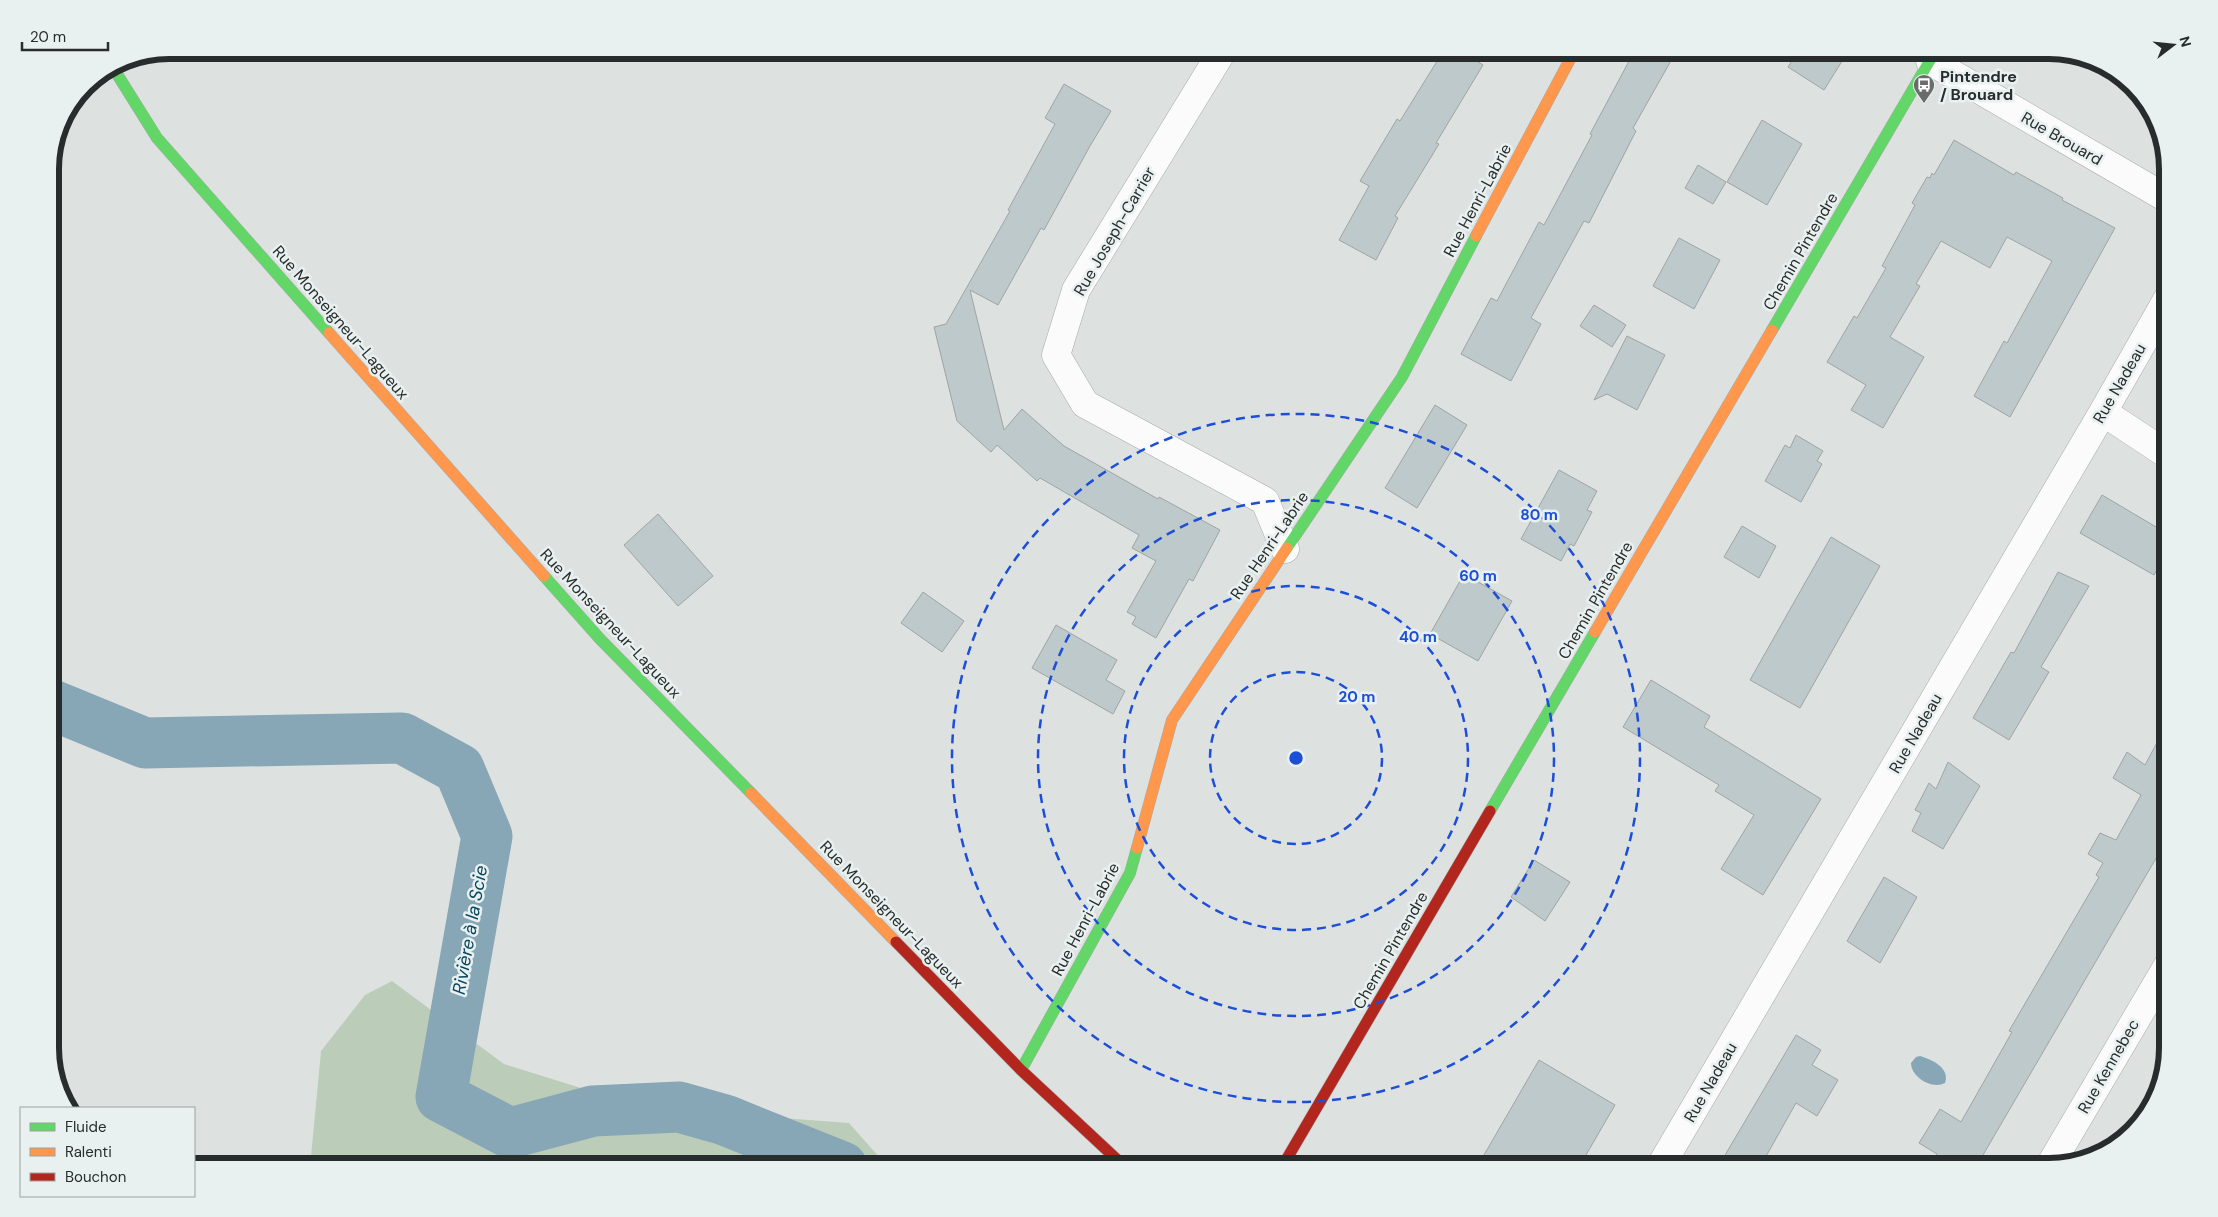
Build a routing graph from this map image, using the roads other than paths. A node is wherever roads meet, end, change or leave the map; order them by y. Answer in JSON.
{"nodes":[{"id":1,"x":1217,"y":59,"type":"edge"},
{"id":2,"x":1570,"y":59,"type":"edge"},
{"id":3,"x":1931,"y":59,"type":"edge"},
{"id":4,"x":1938,"y":59,"type":"edge"},
{"id":5,"x":116,"y":72,"type":"edge"},
{"id":6,"x":2159,"y":194,"type":"edge"},
{"id":7,"x":2159,"y":314,"type":"edge"},
{"id":8,"x":2103,"y":412,"type":"junction"},
{"id":9,"x":2159,"y":449,"type":"edge"},
{"id":10,"x":1285,"y":549,"type":"junction"},
{"id":11,"x":2159,"y":980,"type":"edge"},
{"id":12,"x":1021,"y":1070,"type":"junction"},
{"id":13,"x":1115,"y":1158,"type":"edge"},
{"id":14,"x":1287,"y":1158,"type":"edge"},
{"id":15,"x":1665,"y":1158,"type":"edge"},
{"id":16,"x":2055,"y":1158,"type":"edge"}],
"edges":[{"from":1,"to":10,"type":"street","name":"Rue Joseph-Carrier"},
{"from":2,"to":10,"type":"street","name":"Rue Henri-Labrie"},
{"from":3,"to":14,"type":"street","name":"Chemin Pintendre"},
{"from":4,"to":6,"type":"street","name":"Rue Brouard"},
{"from":5,"to":12,"type":"street","name":"Rue Monseigneur-Lagueux"},
{"from":7,"to":8,"type":"street","name":"Rue Nadeau"},
{"from":8,"to":9,"type":"street"},
{"from":8,"to":15,"type":"street","name":"Rue Nadeau"},
{"from":10,"to":12,"type":"street","name":"Rue Henri-Labrie"},
{"from":11,"to":16,"type":"street","name":"Rue Kennebec"},
{"from":12,"to":13,"type":"street","name":"Rue Monseigneur-Lagueux"}]}
